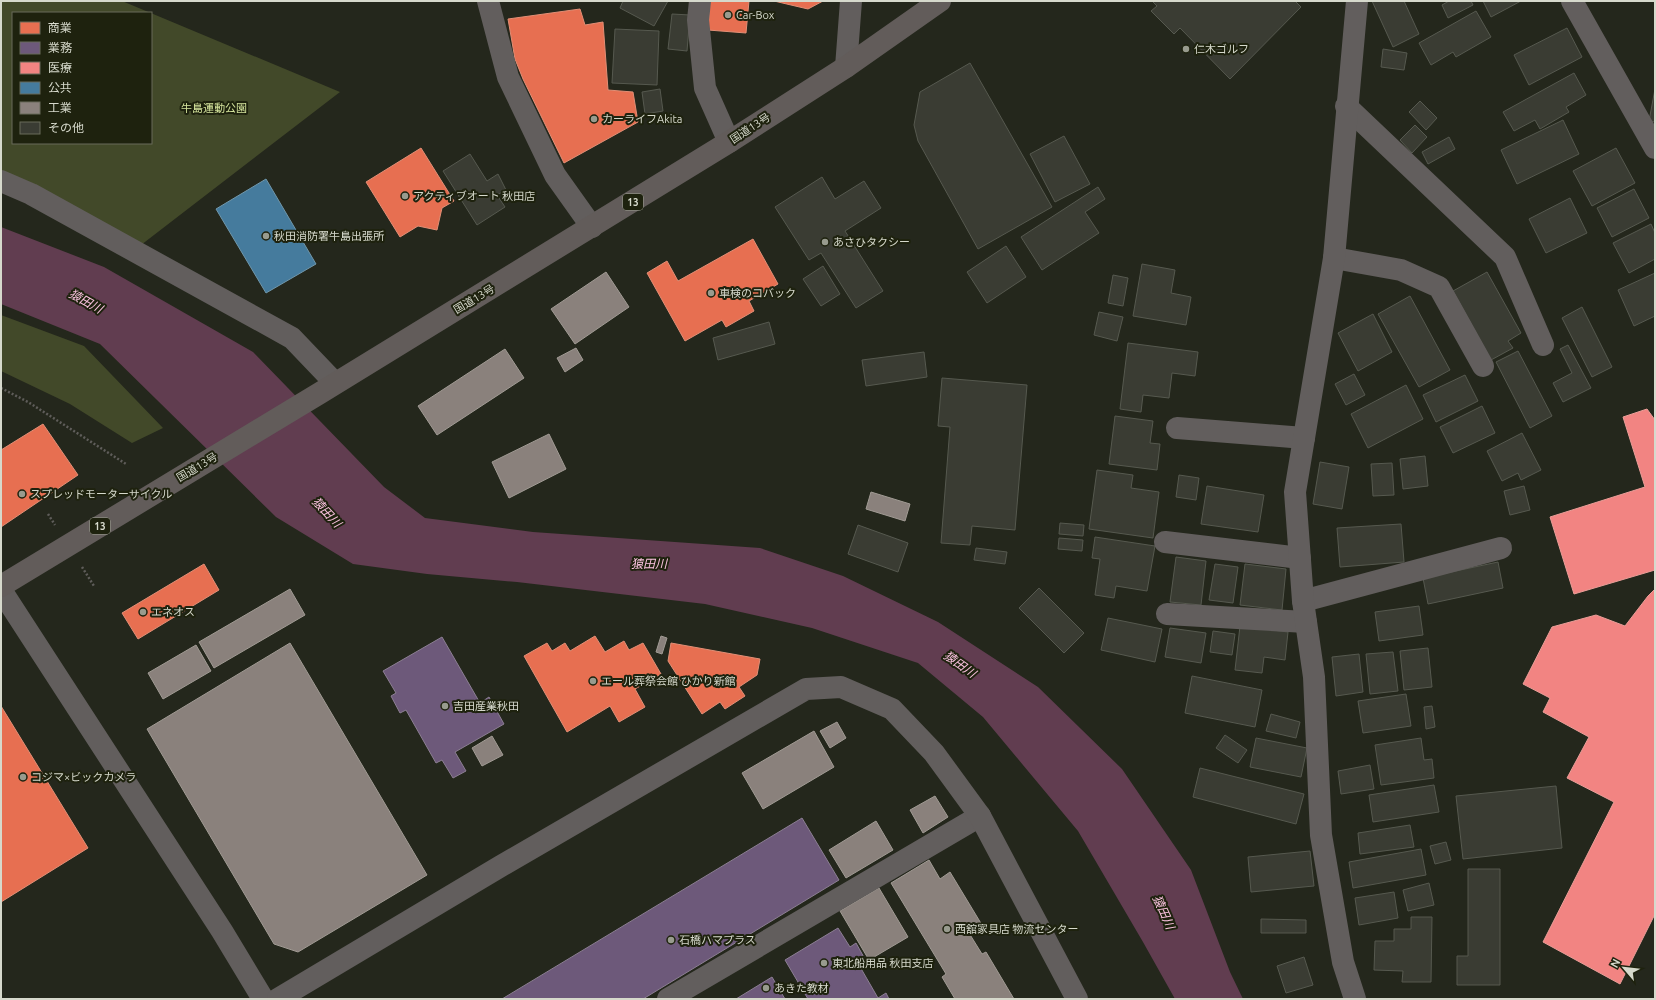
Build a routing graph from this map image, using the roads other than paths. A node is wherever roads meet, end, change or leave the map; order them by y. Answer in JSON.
{"nodes":[{"id":1,"x":488,"y":1,"type":"edge"},
{"id":2,"x":700,"y":1,"type":"edge"},
{"id":3,"x":851,"y":1,"type":"edge"},
{"id":4,"x":940,"y":1,"type":"edge"},
{"id":5,"x":1356,"y":1,"type":"edge"},
{"id":6,"x":1572,"y":1,"type":"edge"},
{"id":7,"x":846,"y":67,"type":"junction"},
{"id":8,"x":1346,"y":106,"type":"junction"},
{"id":9,"x":729,"y":142,"type":"junction"},
{"id":10,"x":1655,"y":148,"type":"edge"},
{"id":11,"x":1,"y":181,"type":"edge"},
{"id":12,"x":592,"y":227,"type":"junction"},
{"id":13,"x":1334,"y":258,"type":"junction"},
{"id":14,"x":1543,"y":345,"type":"dead end"},
{"id":15,"x":1483,"y":366,"type":"dead end"},
{"id":16,"x":327,"y":388,"type":"junction"},
{"id":17,"x":1177,"y":428,"type":"dead end"},
{"id":18,"x":1304,"y":438,"type":"junction"},
{"id":19,"x":1165,"y":542,"type":"dead end"},
{"id":20,"x":1501,"y":548,"type":"dead end"},
{"id":21,"x":1300,"y":558,"type":"junction"},
{"id":22,"x":1,"y":586,"type":"edge"},
{"id":23,"x":1,"y":590,"type":"edge"},
{"id":24,"x":1304,"y":601,"type":"junction"},
{"id":25,"x":1167,"y":614,"type":"dead end"},
{"id":26,"x":1306,"y":622,"type":"junction"},
{"id":27,"x":980,"y":816,"type":"junction"},
{"id":28,"x":263,"y":999,"type":"edge"},
{"id":29,"x":278,"y":999,"type":"edge"},
{"id":30,"x":668,"y":999,"type":"edge"},
{"id":31,"x":1077,"y":999,"type":"edge"},
{"id":32,"x":1355,"y":999,"type":"edge"}],
"edges":[{"from":1,"to":12,"type":"street"},
{"from":2,"to":9,"type":"street"},
{"from":3,"to":7,"type":"street"},
{"from":4,"to":7,"type":"highway","name":"国道13号","number":"13"},
{"from":5,"to":8,"type":"street"},
{"from":6,"to":10,"type":"street"},
{"from":7,"to":9,"type":"highway","name":"国道13号","number":"13"},
{"from":8,"to":13,"type":"street"},
{"from":8,"to":14,"type":"street"},
{"from":9,"to":12,"type":"highway","name":"国道13号","number":"13"},
{"from":11,"to":16,"type":"street"},
{"from":12,"to":16,"type":"highway","name":"国道13号","number":"13"},
{"from":13,"to":15,"type":"street"},
{"from":13,"to":18,"type":"street"},
{"from":16,"to":22,"type":"highway","name":"国道13号","number":"13"},
{"from":17,"to":18,"type":"street"},
{"from":18,"to":21,"type":"street"},
{"from":19,"to":21,"type":"street"},
{"from":20,"to":24,"type":"street"},
{"from":21,"to":24,"type":"street"},
{"from":23,"to":28,"type":"street"},
{"from":24,"to":26,"type":"street"},
{"from":25,"to":26,"type":"street"},
{"from":26,"to":32,"type":"street"},
{"from":27,"to":29,"type":"street"},
{"from":27,"to":30,"type":"street"},
{"from":27,"to":31,"type":"street"}]}
